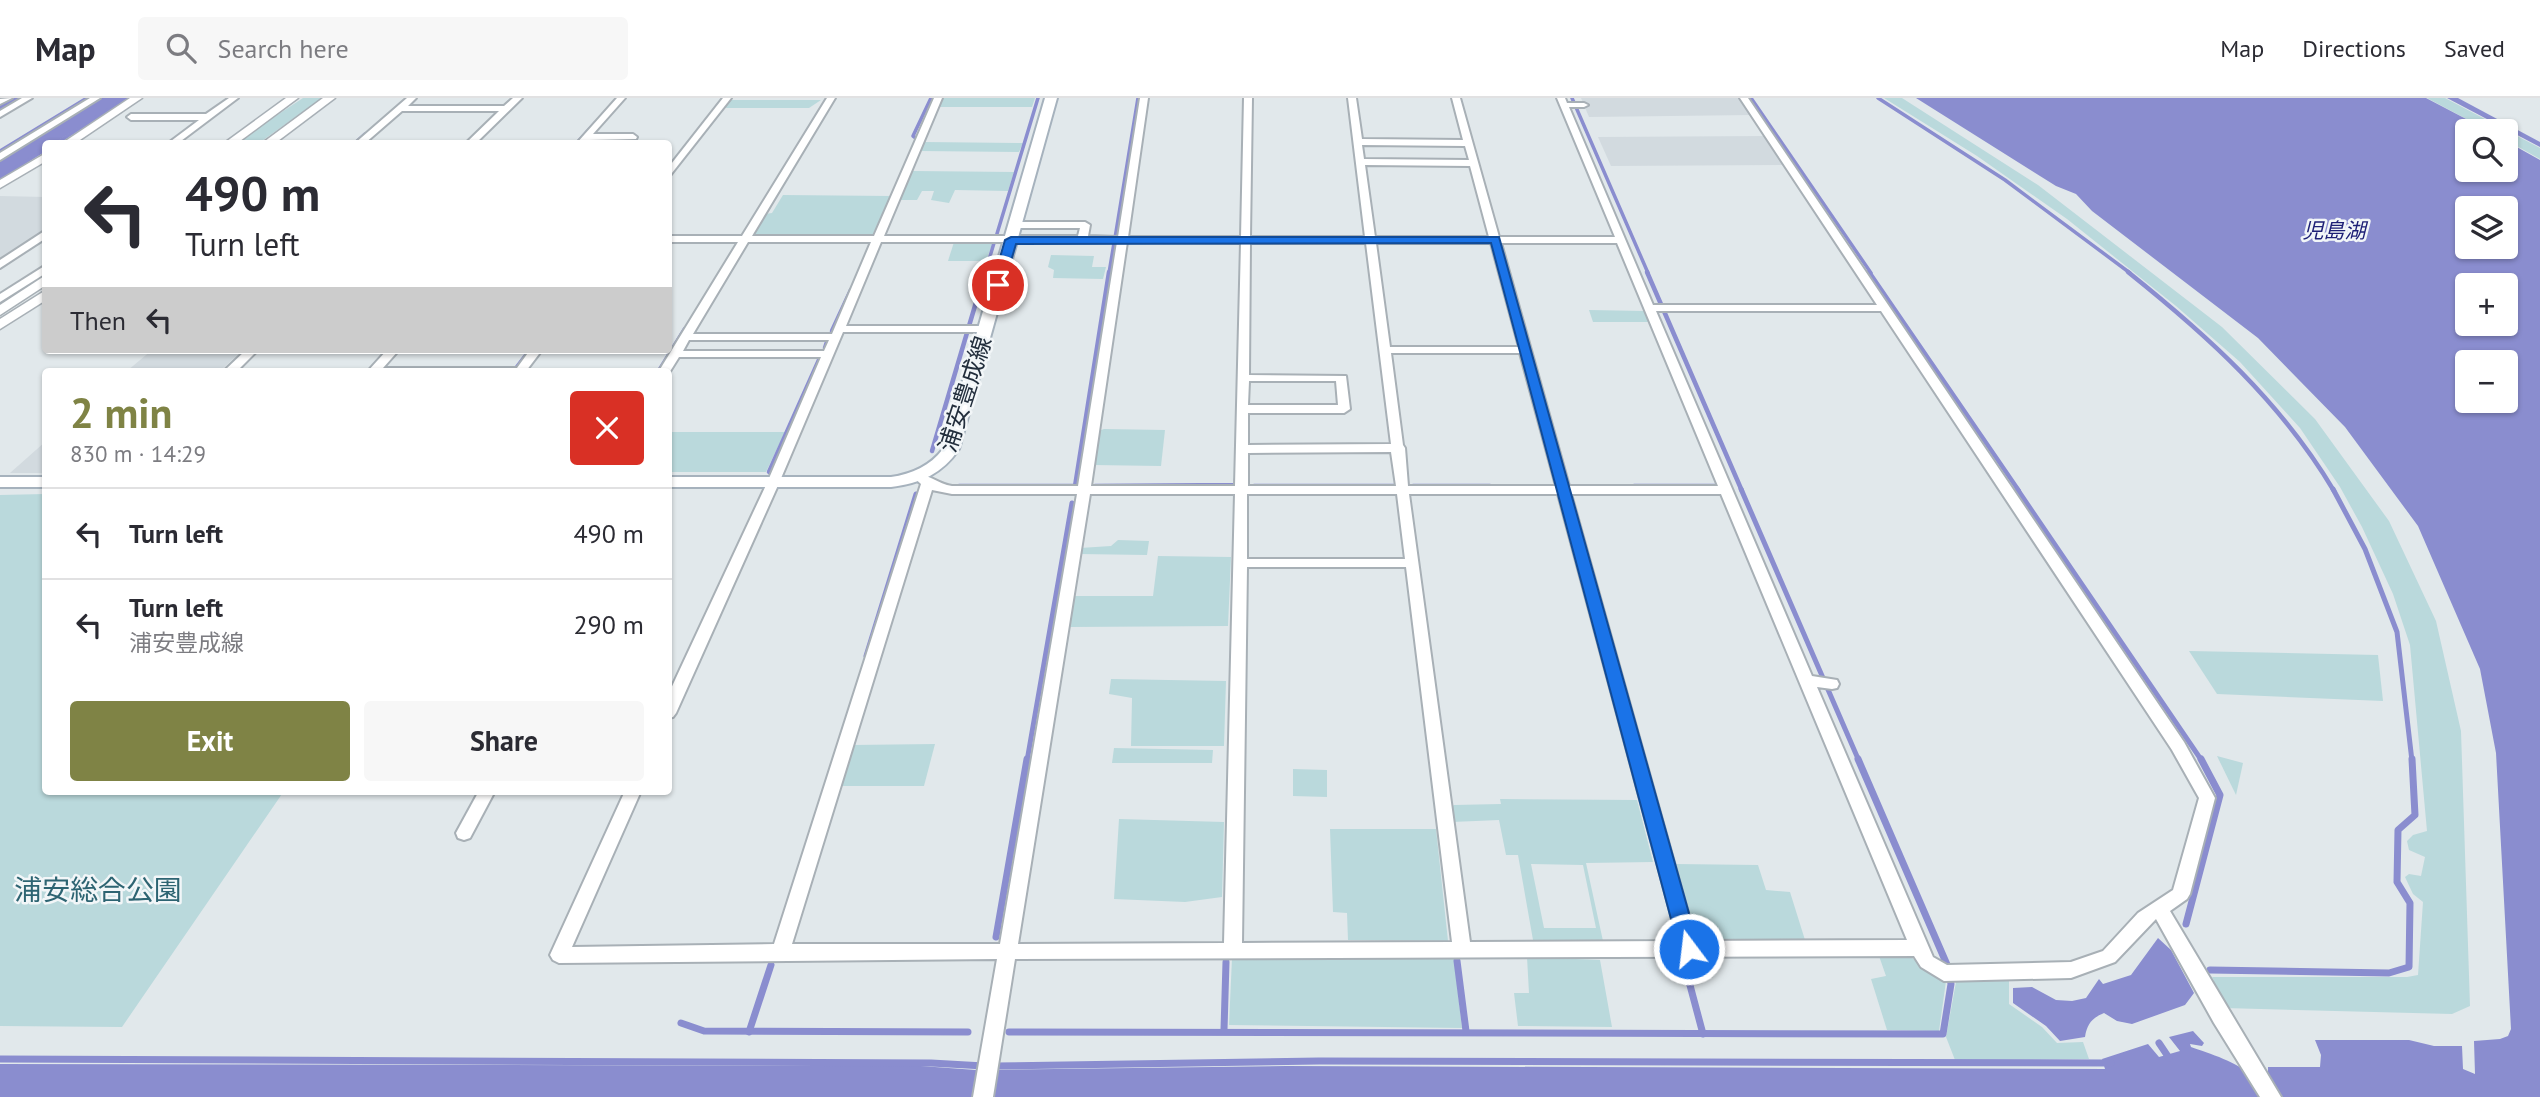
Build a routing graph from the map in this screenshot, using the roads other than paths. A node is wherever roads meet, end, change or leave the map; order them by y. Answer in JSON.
{"nodes":[{"id":1,"x":8,"y":98,"type":"edge"},
{"id":2,"x":28,"y":98,"type":"edge"},
{"id":3,"x":96,"y":98,"type":"edge"},
{"id":4,"x":137,"y":98,"type":"edge"},
{"id":5,"x":234,"y":98,"type":"edge"},
{"id":6,"x":293,"y":98,"type":"edge"},
{"id":7,"x":330,"y":98,"type":"edge"},
{"id":8,"x":412,"y":98,"type":"edge"},
{"id":9,"x":518,"y":98,"type":"edge"},
{"id":10,"x":621,"y":98,"type":"edge"},
{"id":11,"x":727,"y":98,"type":"edge"},
{"id":12,"x":831,"y":98,"type":"edge"},
{"id":13,"x":938,"y":98,"type":"edge"},
{"id":14,"x":1051,"y":98,"type":"edge"},
{"id":15,"x":1144,"y":98,"type":"edge"},
{"id":16,"x":1248,"y":98,"type":"edge"},
{"id":17,"x":1352,"y":98,"type":"edge"},
{"id":18,"x":1456,"y":98,"type":"edge"},
{"id":19,"x":1744,"y":98,"type":"edge"},
{"id":20,"x":0,"y":103,"type":"edge"},
{"id":21,"x":1572,"y":103,"type":"edge"},
{"id":22,"x":400,"y":108,"type":"junction"},
{"id":23,"x":504,"y":109,"type":"junction"},
{"id":24,"x":0,"y":114,"type":"edge"},
{"id":25,"x":131,"y":117,"type":"dead end"},
{"id":26,"x":208,"y":117,"type":"junction"},
{"id":27,"x":634,"y":137,"type":"dead end"},
{"id":28,"x":71,"y":140,"type":"edge"},
{"id":29,"x":176,"y":140,"type":"edge"},
{"id":30,"x":234,"y":140,"type":"edge"},
{"id":31,"x":272,"y":140,"type":"edge"},
{"id":32,"x":363,"y":140,"type":"edge"},
{"id":33,"x":474,"y":140,"type":"edge"},
{"id":34,"x":583,"y":140,"type":"edge"},
{"id":35,"x":1358,"y":142,"type":"junction"},
{"id":36,"x":1468,"y":143,"type":"junction"},
{"id":37,"x":0,"y":157,"type":"edge"},
{"id":38,"x":42,"y":159,"type":"edge"},
{"id":39,"x":1360,"y":162,"type":"junction"},
{"id":40,"x":1474,"y":163,"type":"junction"},
{"id":41,"x":672,"y":170,"type":"edge"},
{"id":42,"x":0,"y":185,"type":"edge"},
{"id":43,"x":1013,"y":233,"type":"junction"},
{"id":44,"x":42,"y":236,"type":"edge"},
{"id":45,"x":672,"y":239,"type":"edge"},
{"id":46,"x":745,"y":239,"type":"junction"},
{"id":47,"x":878,"y":240,"type":"junction"},
{"id":48,"x":1082,"y":240,"type":"junction"},
{"id":49,"x":1122,"y":240,"type":"junction"},
{"id":50,"x":1247,"y":240,"type":"junction"},
{"id":51,"x":1370,"y":240,"type":"junction"},
{"id":52,"x":1495,"y":240,"type":"junction"},
{"id":53,"x":1621,"y":240,"type":"junction"},
{"id":54,"x":0,"y":265,"type":"edge"},
{"id":55,"x":42,"y":271,"type":"edge"},
{"id":56,"x":42,"y":282,"type":"edge"},
{"id":57,"x":42,"y":297,"type":"edge"},
{"id":58,"x":0,"y":299,"type":"edge"},
{"id":59,"x":1659,"y":308,"type":"junction"},
{"id":60,"x":1884,"y":308,"type":"junction"},
{"id":61,"x":0,"y":311,"type":"edge"},
{"id":62,"x":0,"y":325,"type":"edge"},
{"id":63,"x":974,"y":329,"type":"junction"},
{"id":64,"x":837,"y":333,"type":"junction"},
{"id":65,"x":686,"y":337,"type":"junction"},
{"id":66,"x":1525,"y":350,"type":"junction"},
{"id":67,"x":1385,"y":351,"type":"junction"},
{"id":68,"x":248,"y":354,"type":"edge"},
{"id":69,"x":389,"y":354,"type":"edge"},
{"id":70,"x":533,"y":354,"type":"edge"},
{"id":71,"x":675,"y":354,"type":"junction"},
{"id":72,"x":828,"y":354,"type":"junction"},
{"id":73,"x":233,"y":368,"type":"edge"},
{"id":74,"x":377,"y":368,"type":"edge"},
{"id":75,"x":522,"y":368,"type":"edge"},
{"id":76,"x":667,"y":368,"type":"edge"},
{"id":77,"x":1244,"y":378,"type":"junction"},
{"id":78,"x":1243,"y":409,"type":"junction"},
{"id":79,"x":1399,"y":447,"type":"junction"},
{"id":80,"x":1242,"y":449,"type":"junction"},
{"id":81,"x":923,"y":480,"type":"junction"},
{"id":82,"x":0,"y":482,"type":"edge"},
{"id":83,"x":42,"y":482,"type":"edge"},
{"id":84,"x":672,"y":482,"type":"edge"},
{"id":85,"x":773,"y":483,"type":"junction"},
{"id":86,"x":1404,"y":489,"type":"junction"},
{"id":87,"x":1084,"y":490,"type":"junction"},
{"id":88,"x":1241,"y":490,"type":"junction"},
{"id":89,"x":1563,"y":490,"type":"junction"},
{"id":90,"x":1727,"y":490,"type":"junction"},
{"id":91,"x":1240,"y":563,"type":"junction"},
{"id":92,"x":1409,"y":563,"type":"junction"},
{"id":93,"x":672,"y":704,"type":"edge"},
{"id":94,"x":485,"y":795,"type":"edge"},
{"id":95,"x":631,"y":795,"type":"edge"},
{"id":96,"x":464,"y":833,"type":"dead end"},
{"id":97,"x":2160,"y":910,"type":"junction"},
{"id":98,"x":1919,"y":948,"type":"junction"},
{"id":99,"x":1689,"y":949,"type":"junction"},
{"id":100,"x":1233,"y":950,"type":"junction"},
{"id":101,"x":1462,"y":951,"type":"junction"},
{"id":102,"x":781,"y":952,"type":"junction"},
{"id":103,"x":1007,"y":953,"type":"junction"},
{"id":104,"x":983,"y":1097,"type":"edge"},
{"id":105,"x":2271,"y":1097,"type":"edge"}],
"edges":[{"from":1,"to":20,"type":"street"},
{"from":2,"to":24,"type":"street"},
{"from":3,"to":37,"type":"street"},
{"from":4,"to":28,"type":"street"},
{"from":5,"to":26,"type":"street"},
{"from":6,"to":30,"type":"street"},
{"from":7,"to":31,"type":"street"},
{"from":8,"to":22,"type":"street"},
{"from":9,"to":23,"type":"street"},
{"from":10,"to":34,"type":"street"},
{"from":11,"to":41,"type":"street"},
{"from":12,"to":46,"type":"street"},
{"from":13,"to":47,"type":"street"},
{"from":14,"to":43,"type":"main road","name":"浦安豊成線"},
{"from":15,"to":49,"type":"street"},
{"from":16,"to":50,"type":"street"},
{"from":17,"to":35,"type":"street"},
{"from":18,"to":36,"type":"street"},
{"from":19,"to":60,"type":"street"},
{"from":21,"to":53,"type":"street"},
{"from":22,"to":23,"type":"street"},
{"from":22,"to":32,"type":"street"},
{"from":23,"to":33,"type":"street"},
{"from":25,"to":26,"type":"street"},
{"from":26,"to":29,"type":"street"},
{"from":27,"to":34,"type":"street"},
{"from":35,"to":36,"type":"street"},
{"from":35,"to":39,"type":"street"},
{"from":36,"to":40,"type":"street"},
{"from":38,"to":42,"type":"street"},
{"from":39,"to":40,"type":"street"},
{"from":39,"to":51,"type":"street"},
{"from":40,"to":52,"type":"street"},
{"from":43,"to":47,"type":"street"},
{"from":43,"to":48,"type":"street"},
{"from":43,"to":48,"type":"street"},
{"from":43,"to":63,"type":"main road","name":"浦安豊成線"},
{"from":44,"to":54,"type":"street"},
{"from":45,"to":46,"type":"street"},
{"from":46,"to":47,"type":"street"},
{"from":46,"to":65,"type":"street"},
{"from":47,"to":64,"type":"street"},
{"from":48,"to":49,"type":"street"},
{"from":49,"to":50,"type":"street"},
{"from":49,"to":87,"type":"street"},
{"from":50,"to":51,"type":"street"},
{"from":50,"to":77,"type":"street"},
{"from":51,"to":52,"type":"street"},
{"from":51,"to":67,"type":"street"},
{"from":52,"to":53,"type":"street"},
{"from":52,"to":66,"type":"street"},
{"from":53,"to":59,"type":"street"},
{"from":55,"to":58,"type":"street"},
{"from":56,"to":61,"type":"street"},
{"from":57,"to":62,"type":"street"},
{"from":59,"to":60,"type":"street"},
{"from":59,"to":90,"type":"street"},
{"from":60,"to":97,"type":"street"},
{"from":63,"to":64,"type":"street"},
{"from":63,"to":81,"type":"main road","name":"浦安豊成線"},
{"from":64,"to":65,"type":"street"},
{"from":64,"to":72,"type":"street"},
{"from":65,"to":71,"type":"street"},
{"from":66,"to":67,"type":"street"},
{"from":66,"to":89,"type":"street"},
{"from":67,"to":79,"type":"street"},
{"from":68,"to":73,"type":"street"},
{"from":69,"to":74,"type":"street"},
{"from":70,"to":75,"type":"street"},
{"from":71,"to":72,"type":"street"},
{"from":71,"to":76,"type":"street"},
{"from":72,"to":85,"type":"street"},
{"from":77,"to":78,"type":"street"},
{"from":77,"to":78,"type":"street"},
{"from":78,"to":80,"type":"street"},
{"from":79,"to":80,"type":"street"},
{"from":79,"to":86,"type":"street"},
{"from":80,"to":88,"type":"street"},
{"from":81,"to":85,"type":"main road","name":"浦安豊成線"},
{"from":81,"to":87,"type":"street"},
{"from":81,"to":102,"type":"street"},
{"from":82,"to":83,"type":"main road"},
{"from":84,"to":85,"type":"main road","name":"浦安豊成線"},
{"from":85,"to":93,"type":"street"},
{"from":86,"to":88,"type":"street"},
{"from":86,"to":89,"type":"street"},
{"from":86,"to":92,"type":"street"},
{"from":87,"to":88,"type":"street"},
{"from":87,"to":103,"type":"street"},
{"from":88,"to":91,"type":"street"},
{"from":89,"to":90,"type":"street"},
{"from":89,"to":99,"type":"street"},
{"from":90,"to":98,"type":"street"},
{"from":91,"to":92,"type":"street"},
{"from":91,"to":100,"type":"street"},
{"from":92,"to":101,"type":"street"},
{"from":94,"to":96,"type":"street"},
{"from":95,"to":102,"type":"street"},
{"from":97,"to":98,"type":"street"},
{"from":97,"to":105,"type":"street"},
{"from":98,"to":99,"type":"street"},
{"from":99,"to":101,"type":"street"},
{"from":100,"to":101,"type":"street"},
{"from":100,"to":103,"type":"street"},
{"from":102,"to":103,"type":"street"},
{"from":103,"to":104,"type":"street"}]}
